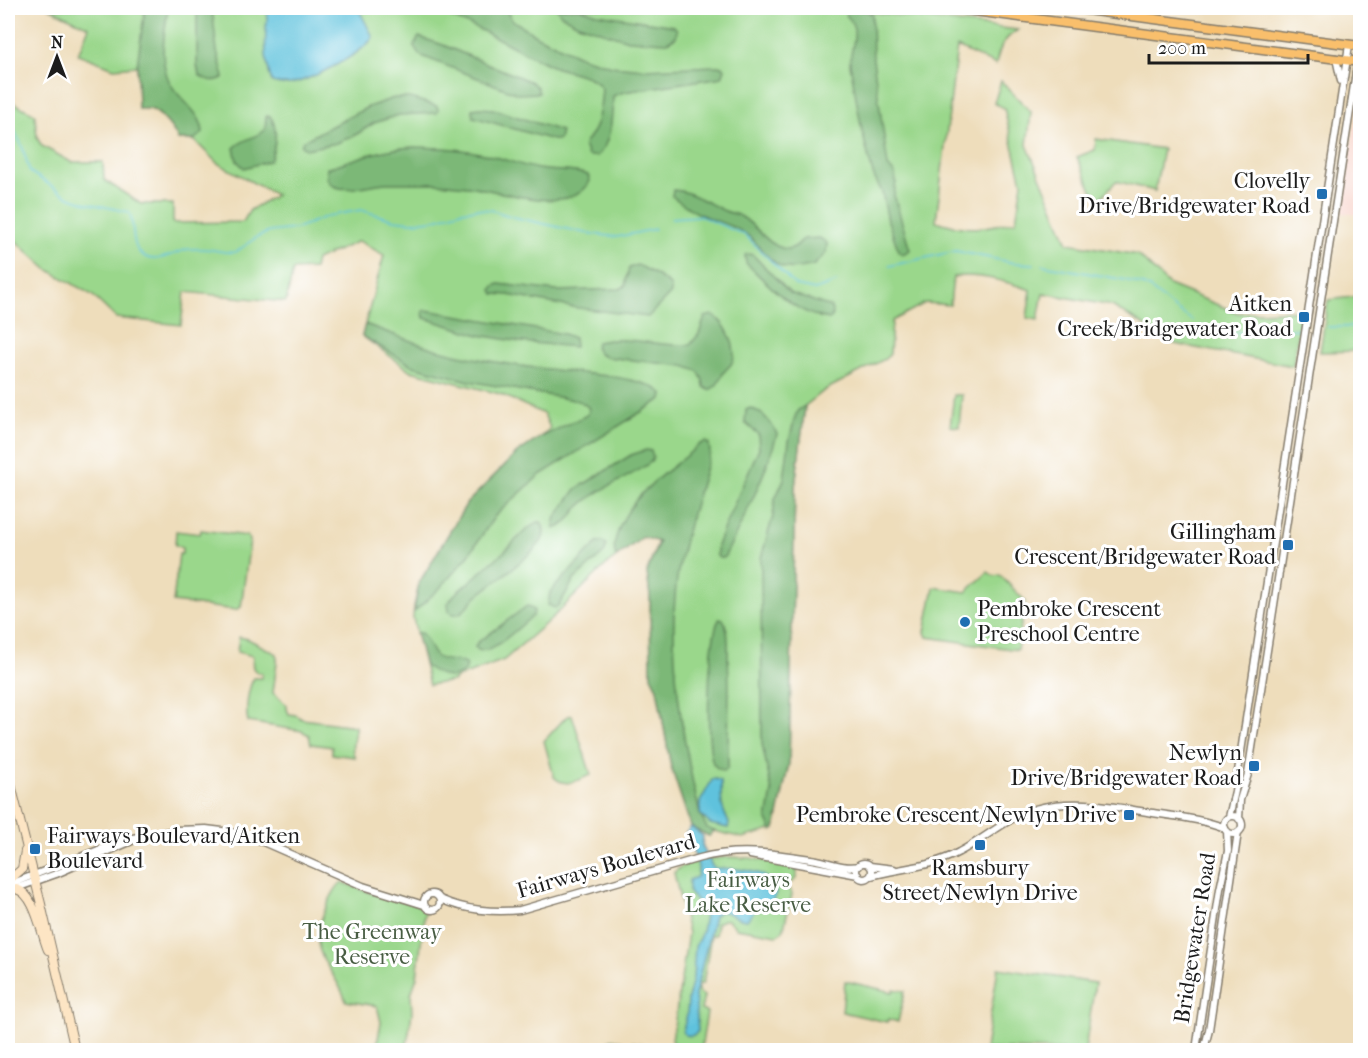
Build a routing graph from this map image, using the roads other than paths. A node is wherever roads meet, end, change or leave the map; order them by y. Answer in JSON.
{"nodes":[{"id":1,"x":951,"y":8,"type":"edge"},
{"id":2,"x":1071,"y":8,"type":"edge"},
{"id":3,"x":994,"y":10,"type":"edge"},
{"id":4,"x":1349,"y":45,"type":"junction"},
{"id":5,"x":1360,"y":46,"type":"edge"},
{"id":6,"x":1336,"y":58,"type":"junction"},
{"id":7,"x":1347,"y":60,"type":"junction"},
{"id":8,"x":1359,"y":62,"type":"edge"},
{"id":9,"x":1342,"y":98,"type":"junction"},
{"id":10,"x":1352,"y":100,"type":"junction"},
{"id":11,"x":1330,"y":174,"type":"junction"},
{"id":12,"x":1340,"y":175,"type":"junction"},
{"id":13,"x":1317,"y":325,"type":"junction"},
{"id":14,"x":1306,"y":330,"type":"junction"},
{"id":15,"x":1313,"y":352,"type":"junction"},
{"id":16,"x":1299,"y":372,"type":"junction"},
{"id":17,"x":1276,"y":524,"type":"junction"},
{"id":18,"x":1287,"y":525,"type":"junction"},
{"id":19,"x":1264,"y":606,"type":"junction"},
{"id":20,"x":1274,"y":608,"type":"junction"},
{"id":21,"x":8,"y":773,"type":"edge"},
{"id":22,"x":1228,"y":818,"type":"junction"},
{"id":23,"x":1239,"y":819,"type":"junction"},
{"id":24,"x":1205,"y":821,"type":"junction"},
{"id":25,"x":1226,"y":830,"type":"junction"},
{"id":26,"x":1238,"y":832,"type":"junction"},
{"id":27,"x":25,"y":842,"type":"junction"},
{"id":28,"x":731,"y":853,"type":"junction"},
{"id":29,"x":859,"y":866,"type":"junction"},
{"id":30,"x":870,"y":866,"type":"junction"},
{"id":31,"x":897,"y":869,"type":"junction"},
{"id":32,"x":858,"y":875,"type":"junction"},
{"id":33,"x":871,"y":876,"type":"junction"},
{"id":34,"x":34,"y":879,"type":"junction"},
{"id":35,"x":8,"y":883,"type":"edge"},
{"id":36,"x":16,"y":889,"type":"junction"},
{"id":37,"x":8,"y":891,"type":"edge"},
{"id":38,"x":440,"y":899,"type":"junction"},
{"id":39,"x":424,"y":901,"type":"junction"},
{"id":40,"x":454,"y":905,"type":"junction"},
{"id":41,"x":438,"y":907,"type":"junction"},
{"id":42,"x":56,"y":968,"type":"junction"},
{"id":43,"x":75,"y":1050,"type":"edge"},
{"id":44,"x":1196,"y":1050,"type":"edge"},
{"id":45,"x":1204,"y":1050,"type":"edge"}],
"edges":[{"from":1,"to":3,"type":"main road"},
{"from":2,"to":4,"type":"main road"},
{"from":3,"to":6,"type":"main road"},
{"from":4,"to":5,"type":"main road"},
{"from":4,"to":7,"type":"street"},
{"from":5,"to":8,"type":"street"},
{"from":6,"to":7,"type":"main road"},
{"from":6,"to":9,"type":"street"},
{"from":7,"to":8,"type":"main road"},
{"from":7,"to":9,"type":"street"},
{"from":8,"to":10,"type":"street"},
{"from":9,"to":10,"type":"street"},
{"from":9,"to":11,"type":"street"},
{"from":10,"to":12,"type":"street"},
{"from":11,"to":12,"type":"street"},
{"from":11,"to":14,"type":"street"},
{"from":12,"to":13,"type":"street"},
{"from":13,"to":14,"type":"street"},
{"from":13,"to":15,"type":"street"},
{"from":14,"to":16,"type":"street"},
{"from":15,"to":16,"type":"street"},
{"from":15,"to":18,"type":"street"},
{"from":16,"to":17,"type":"street"},
{"from":17,"to":18,"type":"street"},
{"from":17,"to":19,"type":"street"},
{"from":18,"to":20,"type":"street"},
{"from":19,"to":20,"type":"street"},
{"from":19,"to":22,"type":"street"},
{"from":20,"to":23,"type":"street"},
{"from":21,"to":27,"type":"main road"},
{"from":22,"to":23,"type":"street"},
{"from":22,"to":24,"type":"street"},
{"from":22,"to":25,"type":"street"},
{"from":23,"to":26,"type":"street"},
{"from":24,"to":25,"type":"street"},
{"from":24,"to":31,"type":"street"},
{"from":25,"to":26,"type":"street"},
{"from":25,"to":44,"type":"street","name":"Bridgewater Road"},
{"from":26,"to":45,"type":"street","name":"Bridgewater Road"},
{"from":27,"to":34,"type":"main road"},
{"from":27,"to":35,"type":"main road"},
{"from":28,"to":29,"type":"street","name":"Fairways Boulevard"},
{"from":28,"to":32,"type":"street","name":"Fairways Boulevard"},
{"from":28,"to":40,"type":"street","name":"Fairways Boulevard"},
{"from":29,"to":30,"type":"street"},
{"from":29,"to":32,"type":"street"},
{"from":30,"to":31,"type":"street"},
{"from":30,"to":33,"type":"street"},
{"from":31,"to":33,"type":"street"},
{"from":32,"to":33,"type":"street"},
{"from":34,"to":35,"type":"street"},
{"from":34,"to":36,"type":"street"},
{"from":34,"to":39,"type":"street"},
{"from":34,"to":42,"type":"main road"},
{"from":36,"to":37,"type":"street"},
{"from":36,"to":42,"type":"main road"},
{"from":38,"to":39,"type":"street"},
{"from":38,"to":40,"type":"street","name":"Fairways Boulevard"},
{"from":38,"to":41,"type":"street"},
{"from":39,"to":41,"type":"street"},
{"from":40,"to":41,"type":"street","name":"Fairways Boulevard"},
{"from":42,"to":43,"type":"main road"}]}
